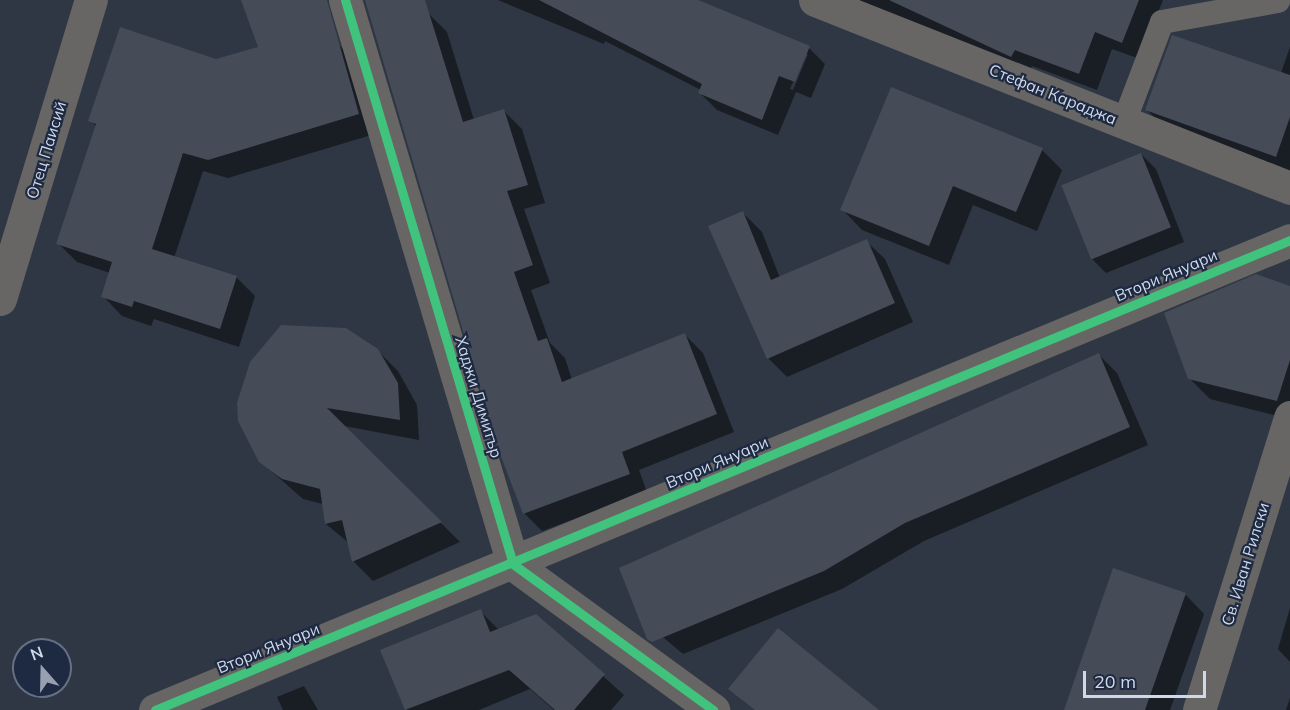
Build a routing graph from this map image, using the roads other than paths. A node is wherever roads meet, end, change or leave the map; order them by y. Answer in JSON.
{"nodes":[{"id":1,"x":91,"y":0,"type":"edge"},
{"id":2,"x":345,"y":0,"type":"edge"},
{"id":3,"x":815,"y":0,"type":"edge"},
{"id":4,"x":1278,"y":1,"type":"edge"},
{"id":5,"x":1124,"y":122,"type":"junction"},
{"id":6,"x":1290,"y":188,"type":"edge"},
{"id":7,"x":1290,"y":240,"type":"edge"},
{"id":8,"x":0,"y":299,"type":"edge"},
{"id":9,"x":1290,"y":417,"type":"edge"},
{"id":10,"x":513,"y":564,"type":"junction"},
{"id":11,"x":155,"y":710,"type":"edge"},
{"id":12,"x":713,"y":710,"type":"edge"},
{"id":13,"x":1199,"y":710,"type":"edge"}],
"edges":[{"from":1,"to":8,"type":"street","name":"Отец Паисий"},
{"from":2,"to":10,"type":"street","name":"Хаджи Димитър"},
{"from":3,"to":5,"type":"street","name":"Стефан Караджа"},
{"from":4,"to":5,"type":"lane"},
{"from":5,"to":6,"type":"street","name":"Стефан Караджа"},
{"from":7,"to":10,"type":"street","name":"Втори Януари"},
{"from":9,"to":13,"type":"street","name":"Св. Иван Рилски"},
{"from":10,"to":11,"type":"street","name":"Втори Януари"},
{"from":10,"to":12,"type":"street"}]}
